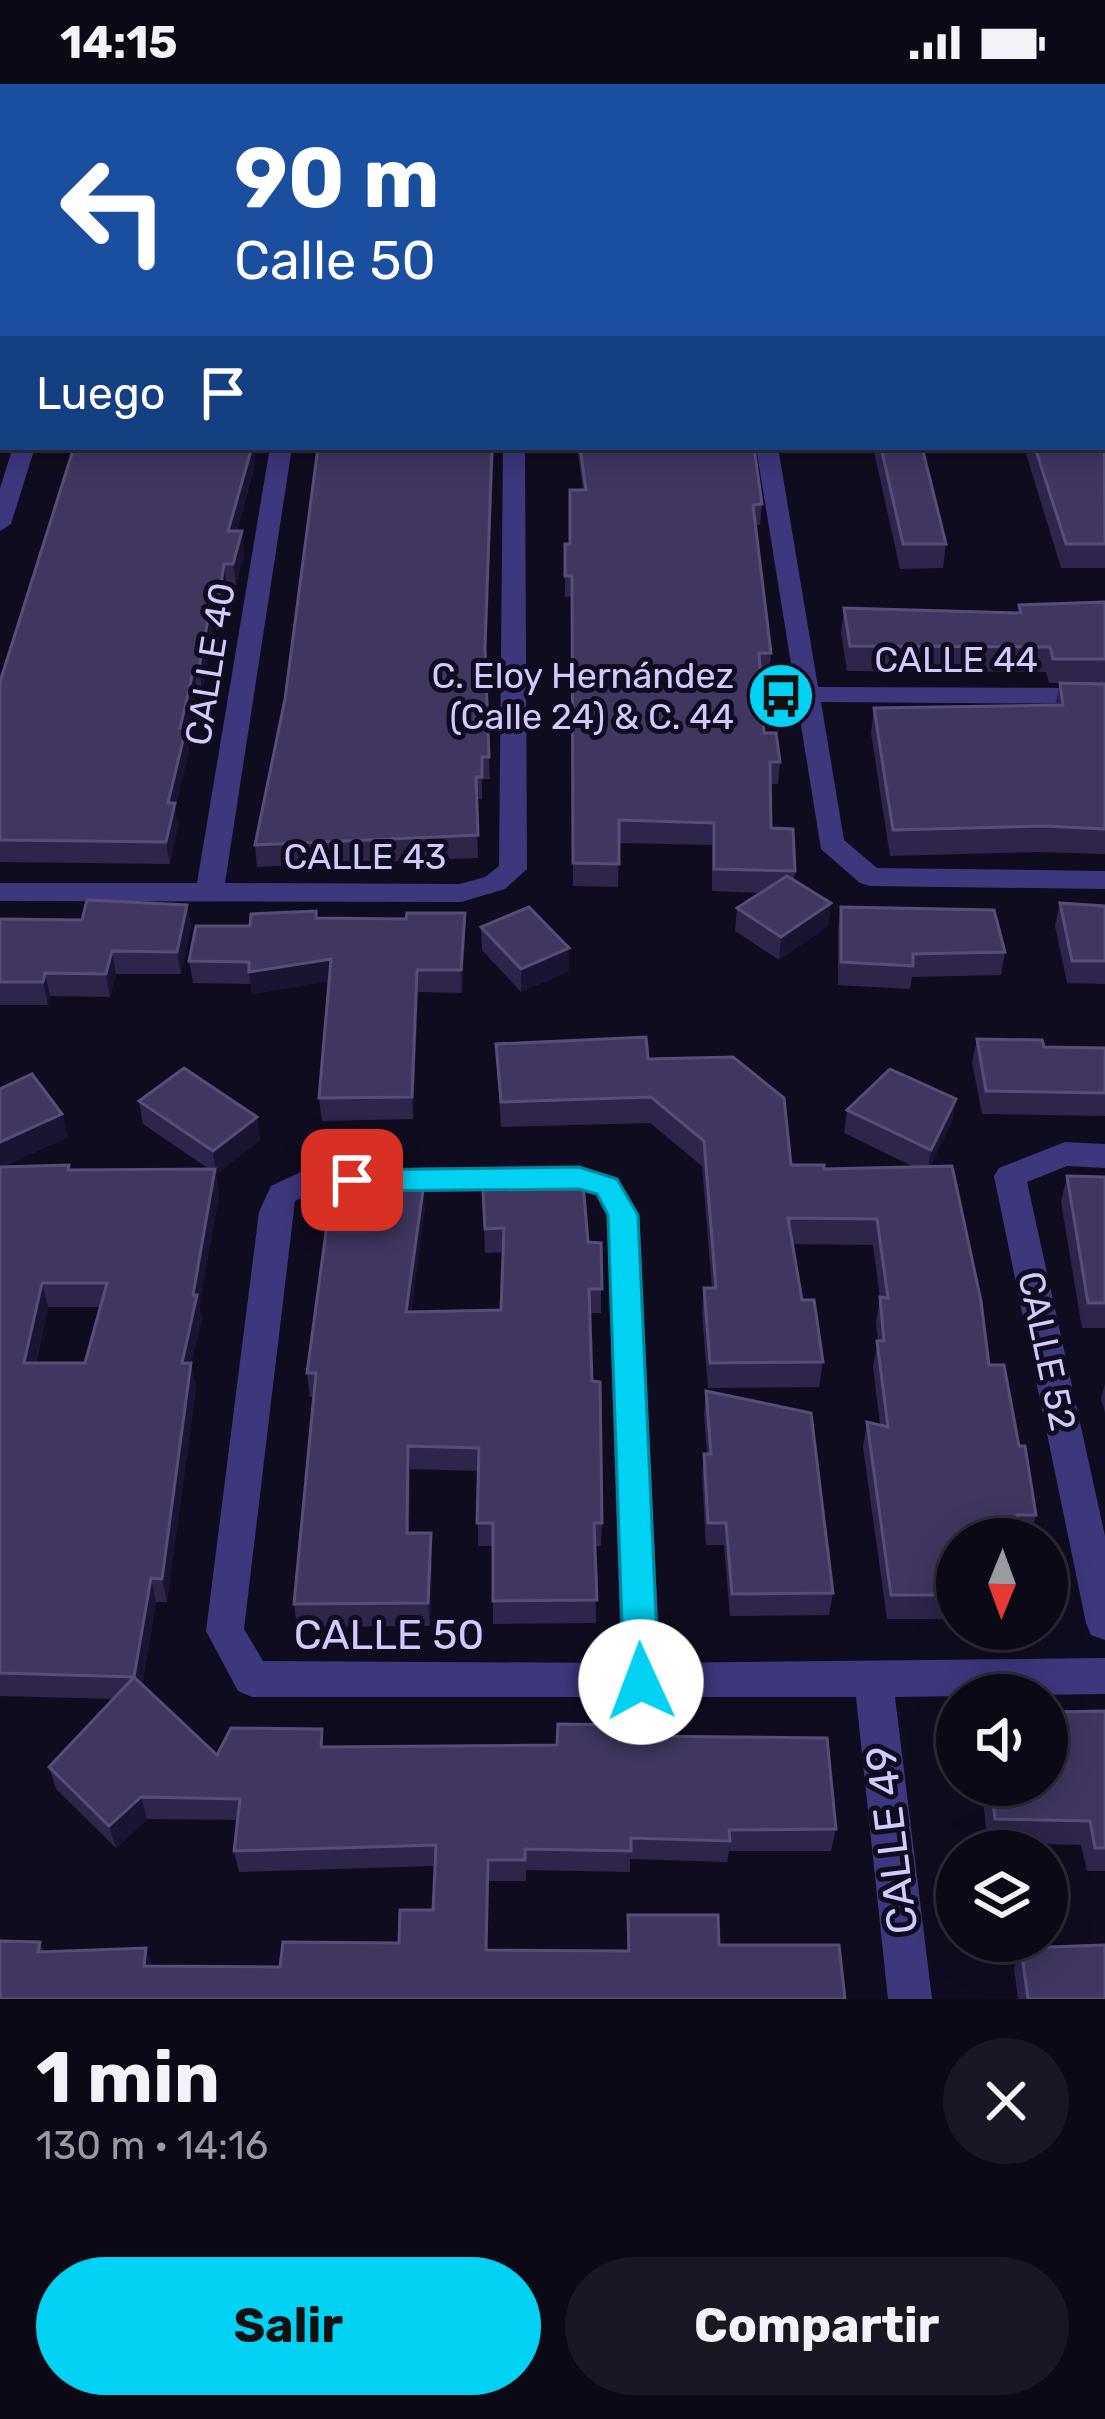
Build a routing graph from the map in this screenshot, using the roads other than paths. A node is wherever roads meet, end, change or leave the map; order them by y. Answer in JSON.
{"nodes":[{"id":1,"x":23,"y":450,"type":"edge"},
{"id":2,"x":281,"y":450,"type":"edge"},
{"id":3,"x":514,"y":450,"type":"edge"},
{"id":4,"x":767,"y":450,"type":"edge"},
{"id":5,"x":0,"y":524,"type":"edge"},
{"id":6,"x":807,"y":694,"type":"junction"},
{"id":7,"x":1105,"y":696,"type":"edge"},
{"id":8,"x":1105,"y":880,"type":"edge"},
{"id":9,"x":0,"y":892,"type":"edge"},
{"id":10,"x":210,"y":892,"type":"junction"},
{"id":11,"x":1105,"y":1156,"type":"edge"},
{"id":12,"x":1105,"y":1623,"type":"edge"},
{"id":13,"x":1105,"y":1676,"type":"edge"},
{"id":14,"x":874,"y":1681,"type":"junction"},
{"id":15,"x":641,"y":1682,"type":"junction"},
{"id":16,"x":910,"y":1999,"type":"edge"}],
"edges":[{"from":1,"to":5,"type":"street"},
{"from":2,"to":10,"type":"street","name":"CALLE 40"},
{"from":3,"to":10,"type":"street","name":"CALLE 43"},
{"from":4,"to":6,"type":"street"},
{"from":6,"to":7,"type":"street","name":"CALLE 44"},
{"from":6,"to":8,"type":"street"},
{"from":9,"to":10,"type":"street","name":"CALLE 43"},
{"from":11,"to":12,"type":"street","name":"CALLE 52"},
{"from":13,"to":14,"type":"street","name":"CALLE 50"},
{"from":14,"to":15,"type":"street","name":"CALLE 50"},
{"from":14,"to":16,"type":"street","name":"CALLE 49"},
{"from":15,"to":15,"type":"street","name":"CALLE 50"}]}
